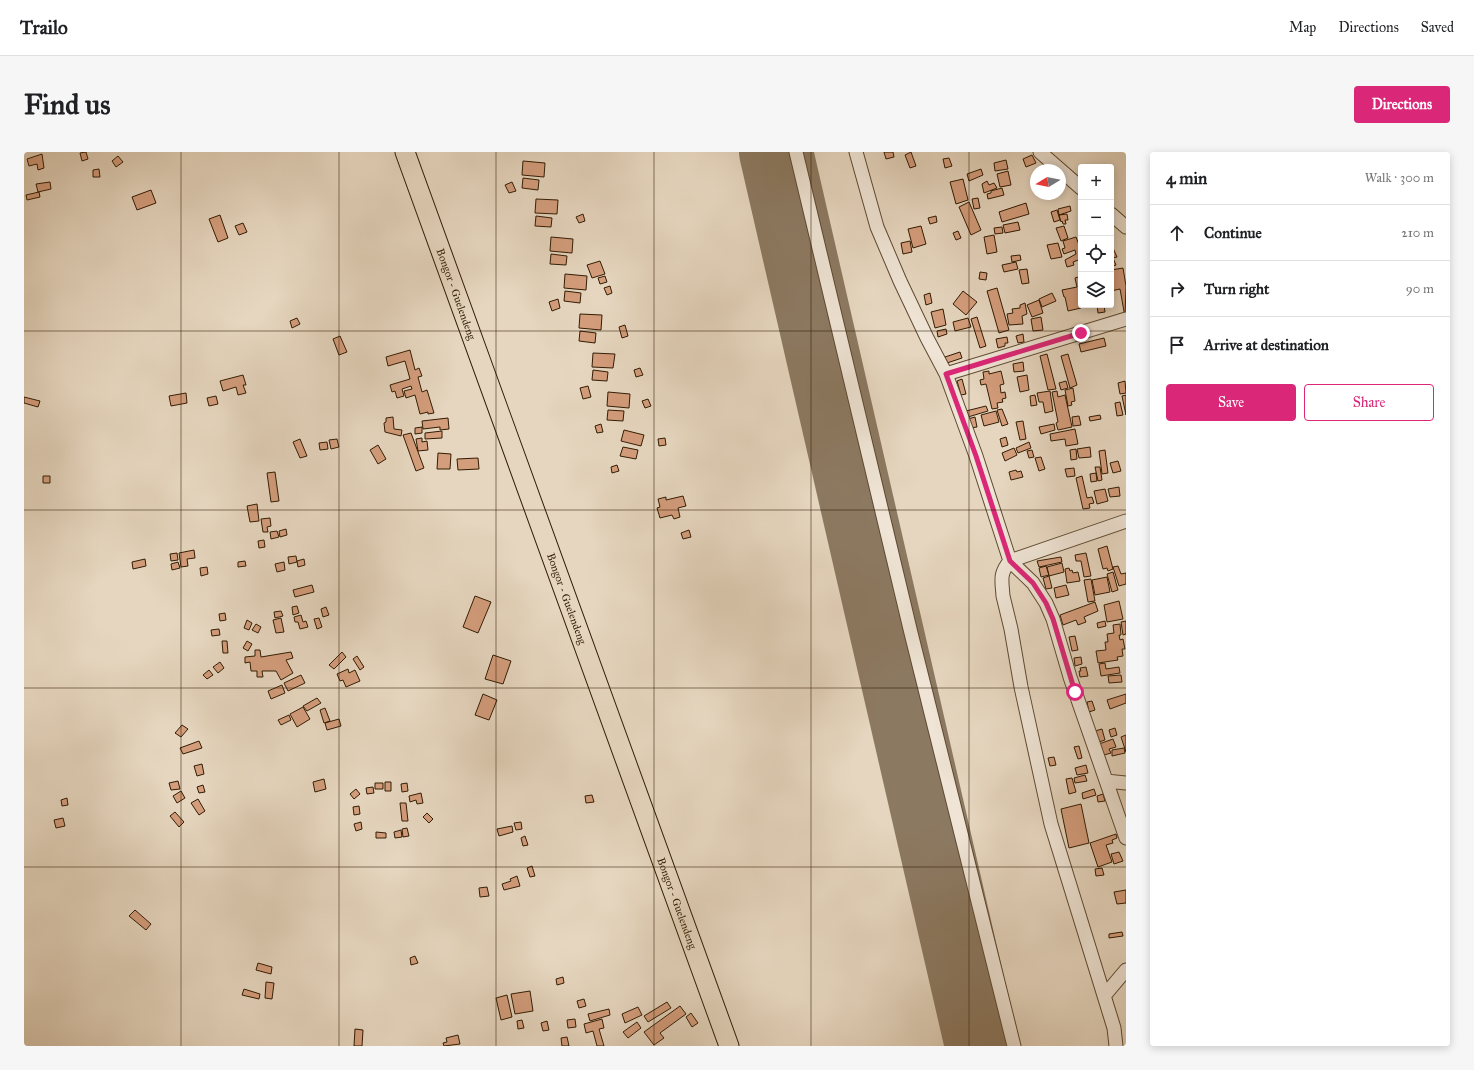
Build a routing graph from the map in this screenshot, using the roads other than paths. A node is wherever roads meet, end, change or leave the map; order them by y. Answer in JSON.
{"nodes":[{"id":1,"x":405,"y":152,"type":"edge"},
{"id":2,"x":796,"y":152,"type":"edge"},
{"id":3,"x":856,"y":152,"type":"edge"},
{"id":4,"x":1040,"y":152,"type":"edge"},
{"id":5,"x":1078,"y":185,"type":"edge"},
{"id":6,"x":1114,"y":217,"type":"edge"},
{"id":7,"x":1126,"y":227,"type":"edge"},
{"id":8,"x":1126,"y":319,"type":"edge"},
{"id":9,"x":946,"y":374,"type":"junction"},
{"id":10,"x":1126,"y":521,"type":"edge"},
{"id":11,"x":1010,"y":561,"type":"junction"},
{"id":12,"x":1106,"y":781,"type":"junction"},
{"id":13,"x":1126,"y":783,"type":"edge"},
{"id":14,"x":1126,"y":838,"type":"edge"},
{"id":15,"x":1126,"y":970,"type":"edge"},
{"id":16,"x":1104,"y":996,"type":"junction"},
{"id":17,"x":1120,"y":1026,"type":"edge"},
{"id":18,"x":729,"y":1046,"type":"edge"},
{"id":19,"x":1014,"y":1046,"type":"edge"},
{"id":20,"x":1116,"y":1046,"type":"edge"}],
"edges":[{"from":1,"to":18,"type":"highway","name":"Bongor - Guelendeng"},
{"from":2,"to":19,"type":"street"},
{"from":3,"to":9,"type":"street"},
{"from":4,"to":5,"type":"street"},
{"from":6,"to":7,"type":"street"},
{"from":8,"to":9,"type":"street"},
{"from":9,"to":11,"type":"street"},
{"from":10,"to":11,"type":"street"},
{"from":11,"to":12,"type":"street"},
{"from":11,"to":16,"type":"street"},
{"from":12,"to":13,"type":"street"},
{"from":12,"to":14,"type":"street"},
{"from":15,"to":16,"type":"street"},
{"from":16,"to":17,"type":"street"},
{"from":17,"to":20,"type":"street"}]}
